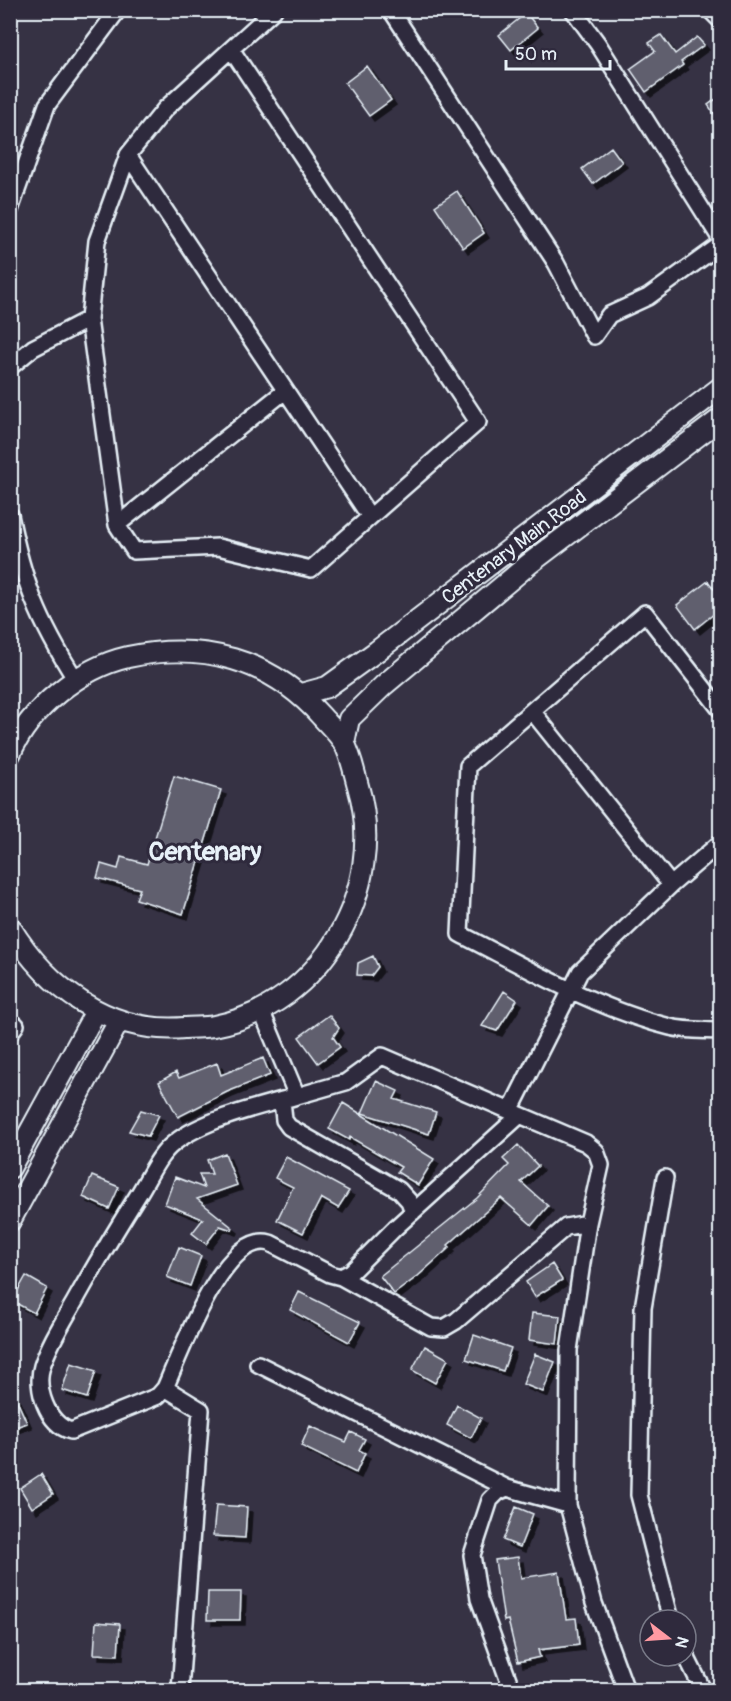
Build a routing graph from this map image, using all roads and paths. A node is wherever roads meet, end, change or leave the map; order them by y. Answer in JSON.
{"nodes":[{"id":1,"x":118,"y":10,"type":"edge"},
{"id":2,"x":274,"y":10,"type":"edge"},
{"id":3,"x":391,"y":10,"type":"edge"},
{"id":4,"x":573,"y":10,"type":"edge"},
{"id":5,"x":710,"y":10,"type":"edge"},
{"id":6,"x":720,"y":20,"type":"edge"},
{"id":7,"x":231,"y":49,"type":"junction"},
{"id":8,"x":128,"y":155,"type":"junction"},
{"id":9,"x":10,"y":210,"type":"edge"},
{"id":10,"x":720,"y":238,"type":"edge"},
{"id":11,"x":720,"y":245,"type":"edge"},
{"id":12,"x":89,"y":319,"type":"junction"},
{"id":13,"x":10,"y":367,"type":"edge"},
{"id":14,"x":720,"y":388,"type":"edge"},
{"id":15,"x":285,"y":390,"type":"junction"},
{"id":16,"x":720,"y":419,"type":"edge"},
{"id":17,"x":10,"y":515,"type":"edge"},
{"id":18,"x":370,"y":517,"type":"junction"},
{"id":19,"x":117,"y":525,"type":"junction"},
{"id":20,"x":76,"y":680,"type":"junction"},
{"id":21,"x":301,"y":694,"type":"junction"},
{"id":22,"x":720,"y":709,"type":"edge"},
{"id":23,"x":532,"y":711,"type":"junction"},
{"id":24,"x":344,"y":743,"type":"junction"},
{"id":25,"x":10,"y":754,"type":"edge"},
{"id":26,"x":718,"y":850,"type":"edge"},
{"id":27,"x":671,"y":885,"type":"junction"},
{"id":28,"x":10,"y":927,"type":"edge"},
{"id":29,"x":571,"y":989,"type":"junction"},
{"id":30,"x":261,"y":1010,"type":"junction"},
{"id":31,"x":96,"y":1011,"type":"junction"},
{"id":32,"x":119,"y":1021,"type":"junction"},
{"id":33,"x":720,"y":1031,"type":"edge"},
{"id":34,"x":297,"y":1096,"type":"junction"},
{"id":35,"x":282,"y":1100,"type":"junction"},
{"id":36,"x":515,"y":1113,"type":"junction"},
{"id":37,"x":10,"y":1168,"type":"edge"},
{"id":38,"x":665,"y":1178,"type":"dead end"},
{"id":39,"x":413,"y":1212,"type":"junction"},
{"id":40,"x":10,"y":1221,"type":"edge"},
{"id":41,"x":588,"y":1223,"type":"junction"},
{"id":42,"x":341,"y":1277,"type":"junction"},
{"id":43,"x":258,"y":1364,"type":"dead end"},
{"id":44,"x":165,"y":1388,"type":"junction"},
{"id":45,"x":507,"y":1488,"type":"junction"},
{"id":46,"x":568,"y":1505,"type":"junction"},
{"id":47,"x":666,"y":1608,"type":"edge"},
{"id":48,"x":692,"y":1668,"type":"edge"},
{"id":49,"x":180,"y":1690,"type":"edge"},
{"id":50,"x":512,"y":1690,"type":"edge"},
{"id":51,"x":626,"y":1690,"type":"edge"},
{"id":52,"x":703,"y":1690,"type":"edge"}],
"edges":[{"from":1,"to":9,"type":"street"},
{"from":2,"to":7,"type":"street"},
{"from":3,"to":11,"type":"street"},
{"from":4,"to":10,"type":"street"},
{"from":5,"to":6,"type":"street"},
{"from":7,"to":8,"type":"street"},
{"from":7,"to":18,"type":"street"},
{"from":8,"to":12,"type":"street"},
{"from":8,"to":15,"type":"street"},
{"from":12,"to":13,"type":"street"},
{"from":12,"to":19,"type":"street"},
{"from":14,"to":21,"type":"street","name":"Centenary Main Road"},
{"from":15,"to":18,"type":"street"},
{"from":15,"to":19,"type":"street"},
{"from":16,"to":24,"type":"street","name":"Centenary Main Road"},
{"from":17,"to":20,"type":"street"},
{"from":18,"to":19,"type":"street"},
{"from":20,"to":21,"type":"street"},
{"from":20,"to":25,"type":"street"},
{"from":21,"to":24,"type":"street"},
{"from":22,"to":23,"type":"street"},
{"from":23,"to":27,"type":"street"},
{"from":23,"to":29,"type":"street"},
{"from":24,"to":30,"type":"street"},
{"from":26,"to":27,"type":"street"},
{"from":27,"to":29,"type":"street"},
{"from":28,"to":31,"type":"street"},
{"from":29,"to":33,"type":"street"},
{"from":29,"to":36,"type":"street"},
{"from":30,"to":32,"type":"street"},
{"from":30,"to":34,"type":"street"},
{"from":31,"to":32,"type":"street"},
{"from":31,"to":37,"type":"street"},
{"from":32,"to":40,"type":"street"},
{"from":34,"to":35,"type":"street"},
{"from":34,"to":36,"type":"street"},
{"from":35,"to":39,"type":"street"},
{"from":35,"to":44,"type":"street"},
{"from":36,"to":39,"type":"street"},
{"from":36,"to":41,"type":"street"},
{"from":38,"to":47,"type":"street"},
{"from":39,"to":42,"type":"street"},
{"from":41,"to":42,"type":"street"},
{"from":41,"to":46,"type":"street"},
{"from":42,"to":44,"type":"street"},
{"from":43,"to":45,"type":"street"},
{"from":44,"to":49,"type":"street"},
{"from":45,"to":46,"type":"street"},
{"from":45,"to":50,"type":"street"},
{"from":46,"to":51,"type":"street"},
{"from":48,"to":52,"type":"street"}]}
